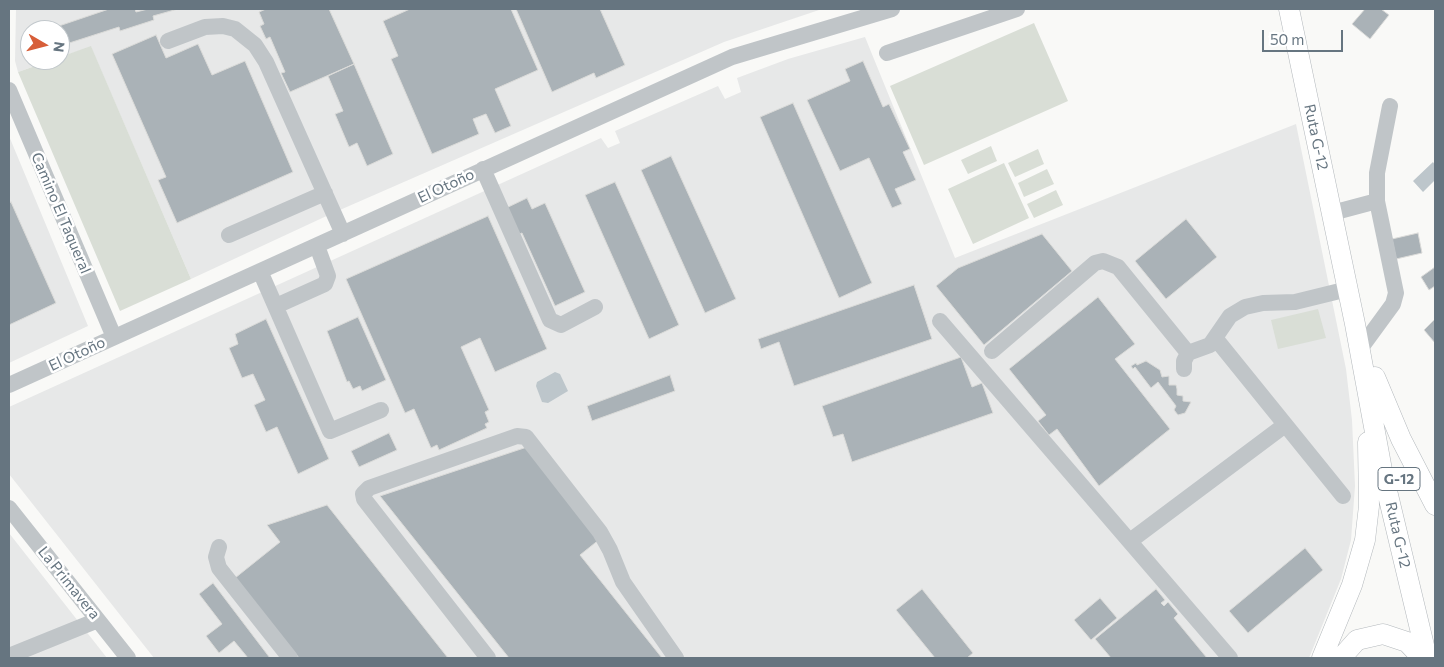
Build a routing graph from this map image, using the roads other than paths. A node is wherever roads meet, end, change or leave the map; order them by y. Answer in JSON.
{"nodes":[{"id":1,"x":892,"y":9,"type":"edge"},
{"id":2,"x":1017,"y":9,"type":"edge"},
{"id":3,"x":1289,"y":9,"type":"edge"},
{"id":4,"x":168,"y":41,"type":"dead end"},
{"id":5,"x":887,"y":53,"type":"dead end"},
{"id":6,"x":9,"y":90,"type":"edge"},
{"id":7,"x":1390,"y":106,"type":"dead end"},
{"id":8,"x":483,"y":169,"type":"junction"},
{"id":9,"x":325,"y":194,"type":"junction"},
{"id":10,"x":1376,"y":201,"type":"junction"},
{"id":11,"x":1332,"y":213,"type":"junction"},
{"id":12,"x":343,"y":234,"type":"junction"},
{"id":13,"x":229,"y":235,"type":"dead end"},
{"id":14,"x":317,"y":246,"type":"junction"},
{"id":15,"x":260,"y":271,"type":"junction"},
{"id":16,"x":1348,"y":288,"type":"junction"},
{"id":17,"x":276,"y":306,"type":"junction"},
{"id":18,"x":595,"y":307,"type":"dead end"},
{"id":19,"x":940,"y":321,"type":"dead end"},
{"id":20,"x":1355,"y":324,"type":"junction"},
{"id":21,"x":114,"y":337,"type":"junction"},
{"id":22,"x":1216,"y":339,"type":"junction"},
{"id":23,"x":1363,"y":345,"type":"junction"},
{"id":24,"x":992,"y":350,"type":"dead end"},
{"id":25,"x":1188,"y":353,"type":"junction"},
{"id":26,"x":1184,"y":369,"type":"dead end"},
{"id":27,"x":9,"y":385,"type":"edge"},
{"id":28,"x":1372,"y":386,"type":"junction"},
{"id":29,"x":381,"y":410,"type":"dead end"},
{"id":30,"x":1285,"y":425,"type":"junction"},
{"id":31,"x":1343,"y":496,"type":"dead end"},
{"id":32,"x":1435,"y":505,"type":"edge"},
{"id":33,"x":9,"y":508,"type":"edge"},
{"id":34,"x":1130,"y":541,"type":"junction"},
{"id":35,"x":219,"y":548,"type":"dead end"},
{"id":36,"x":98,"y":620,"type":"junction"},
{"id":37,"x":1435,"y":636,"type":"edge"},
{"id":38,"x":9,"y":656,"type":"edge"},
{"id":39,"x":128,"y":658,"type":"edge"},
{"id":40,"x":290,"y":658,"type":"edge"},
{"id":41,"x":488,"y":658,"type":"edge"},
{"id":42,"x":676,"y":658,"type":"edge"},
{"id":43,"x":1230,"y":658,"type":"edge"},
{"id":44,"x":1322,"y":658,"type":"edge"},
{"id":45,"x":1341,"y":658,"type":"edge"},
{"id":46,"x":1422,"y":658,"type":"edge"},
{"id":47,"x":1427,"y":658,"type":"edge"}],
"edges":[{"from":1,"to":8,"type":"street","name":"El Otoño"},
{"from":2,"to":5,"type":"street"},
{"from":3,"to":11,"type":"main road","name":"Ruta G-12","number":"G-12"},
{"from":4,"to":9,"type":"street"},
{"from":6,"to":21,"type":"street","name":"Camino El Taqueral"},
{"from":7,"to":10,"type":"street"},
{"from":8,"to":12,"type":"street","name":"El Otoño"},
{"from":8,"to":18,"type":"street"},
{"from":9,"to":12,"type":"street"},
{"from":9,"to":13,"type":"street"},
{"from":10,"to":11,"type":"street"},
{"from":10,"to":23,"type":"street"},
{"from":11,"to":16,"type":"main road","name":"Ruta G-12","number":"G-12"},
{"from":12,"to":14,"type":"street","name":"El Otoño"},
{"from":14,"to":15,"type":"street","name":"El Otoño"},
{"from":14,"to":17,"type":"street"},
{"from":15,"to":17,"type":"street"},
{"from":15,"to":21,"type":"street","name":"El Otoño"},
{"from":16,"to":20,"type":"main road","name":"Ruta G-12","number":"G-12"},
{"from":16,"to":22,"type":"street"},
{"from":17,"to":29,"type":"street"},
{"from":19,"to":34,"type":"street"},
{"from":20,"to":23,"type":"main road","name":"Ruta G-12","number":"G-12"},
{"from":20,"to":28,"type":"main road","name":"Ruta G-12","number":"G-12"},
{"from":21,"to":27,"type":"street","name":"El Otoño"},
{"from":22,"to":25,"type":"street"},
{"from":22,"to":30,"type":"street"},
{"from":23,"to":28,"type":"main road","name":"Ruta G-12","number":"G-12"},
{"from":24,"to":25,"type":"street"},
{"from":25,"to":26,"type":"street"},
{"from":28,"to":32,"type":"main road"},
{"from":28,"to":37,"type":"main road","name":"Ruta G-12","number":"G-12"},
{"from":28,"to":44,"type":"main road"},
{"from":28,"to":47,"type":"main road","name":"Ruta G-12","number":"G-12"},
{"from":30,"to":31,"type":"street"},
{"from":30,"to":34,"type":"street"},
{"from":33,"to":36,"type":"street","name":"La Primavera"},
{"from":34,"to":43,"type":"street"},
{"from":35,"to":40,"type":"street"},
{"from":36,"to":38,"type":"street"},
{"from":36,"to":39,"type":"street","name":"La Primavera"},
{"from":41,"to":42,"type":"street"},
{"from":45,"to":46,"type":"main road"}]}
